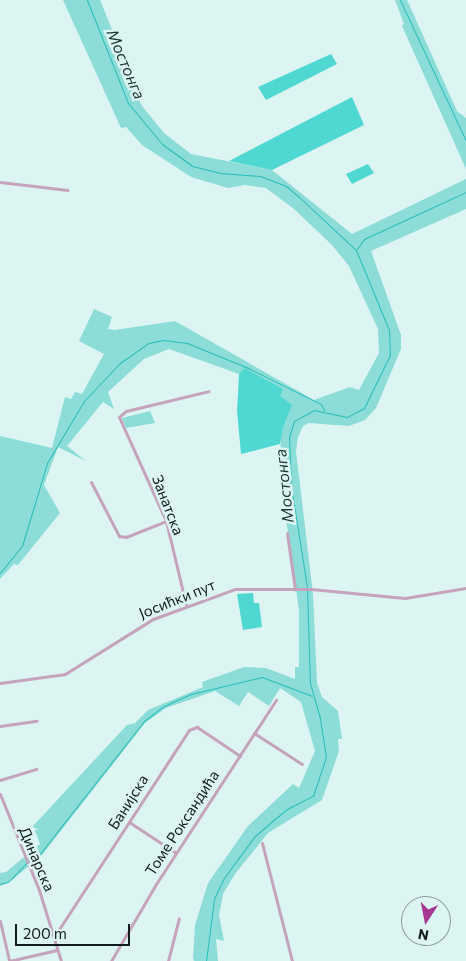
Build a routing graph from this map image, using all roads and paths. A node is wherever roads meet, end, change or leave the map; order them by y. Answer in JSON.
{"nodes":[{"id":1,"x":0,"y":182,"type":"edge"},
{"id":2,"x":68,"y":190,"type":"dead end"},
{"id":3,"x":208,"y":391,"type":"dead end"},
{"id":4,"x":91,"y":482,"type":"dead end"},
{"id":5,"x":166,"y":522,"type":"junction"},
{"id":6,"x":286,"y":533,"type":"dead end"},
{"id":7,"x":466,"y":588,"type":"edge"},
{"id":8,"x":296,"y":589,"type":"junction"},
{"id":9,"x":186,"y":605,"type":"junction"},
{"id":10,"x":0,"y":683,"type":"edge"},
{"id":11,"x":276,"y":700,"type":"dead end"},
{"id":12,"x":37,"y":721,"type":"dead end"},
{"id":13,"x":0,"y":726,"type":"edge"},
{"id":14,"x":254,"y":734,"type":"junction"},
{"id":15,"x":240,"y":756,"type":"junction"},
{"id":16,"x":302,"y":764,"type":"dead end"},
{"id":17,"x":36,"y":769,"type":"dead end"},
{"id":18,"x":0,"y":780,"type":"edge"},
{"id":19,"x":0,"y":794,"type":"edge"},
{"id":20,"x":129,"y":822,"type":"junction"},
{"id":21,"x":262,"y":843,"type":"dead end"},
{"id":22,"x":176,"y":853,"type":"junction"},
{"id":23,"x":179,"y":918,"type":"dead end"},
{"id":24,"x":0,"y":921,"type":"edge"},
{"id":25,"x":1,"y":929,"type":"edge"},
{"id":26,"x":54,"y":938,"type":"junction"},
{"id":27,"x":57,"y":950,"type":"junction"},
{"id":28,"x":9,"y":961,"type":"edge"},
{"id":29,"x":61,"y":961,"type":"edge"},
{"id":30,"x":112,"y":961,"type":"edge"},
{"id":31,"x":168,"y":961,"type":"edge"},
{"id":32,"x":292,"y":961,"type":"edge"}],
"edges":[{"from":1,"to":2,"type":"street"},
{"from":3,"to":5,"type":"street","name":"Занатска"},
{"from":4,"to":5,"type":"street"},
{"from":5,"to":9,"type":"street","name":"Занатска"},
{"from":6,"to":8,"type":"street"},
{"from":7,"to":8,"type":"street","name":"Јосићки пут"},
{"from":8,"to":9,"type":"street","name":"Јосићки пут"},
{"from":9,"to":10,"type":"street","name":"Јосићки пут"},
{"from":11,"to":14,"type":"street","name":"Томе Роксандића"},
{"from":12,"to":13,"type":"street"},
{"from":14,"to":15,"type":"street","name":"Томе Роксандића"},
{"from":14,"to":16,"type":"street"},
{"from":15,"to":20,"type":"street","name":"Банијска"},
{"from":15,"to":22,"type":"street","name":"Томе Роксандића"},
{"from":17,"to":18,"type":"street"},
{"from":19,"to":26,"type":"street","name":"Динарска"},
{"from":20,"to":22,"type":"street"},
{"from":20,"to":26,"type":"street","name":"Банијска"},
{"from":21,"to":32,"type":"street"},
{"from":22,"to":30,"type":"street","name":"Томе Роксандића"},
{"from":23,"to":31,"type":"street"},
{"from":24,"to":25,"type":"street"},
{"from":25,"to":28,"type":"street"},
{"from":26,"to":27,"type":"street","name":"Динарска"},
{"from":27,"to":28,"type":"street"},
{"from":27,"to":29,"type":"street","name":"Динарска"}]}
